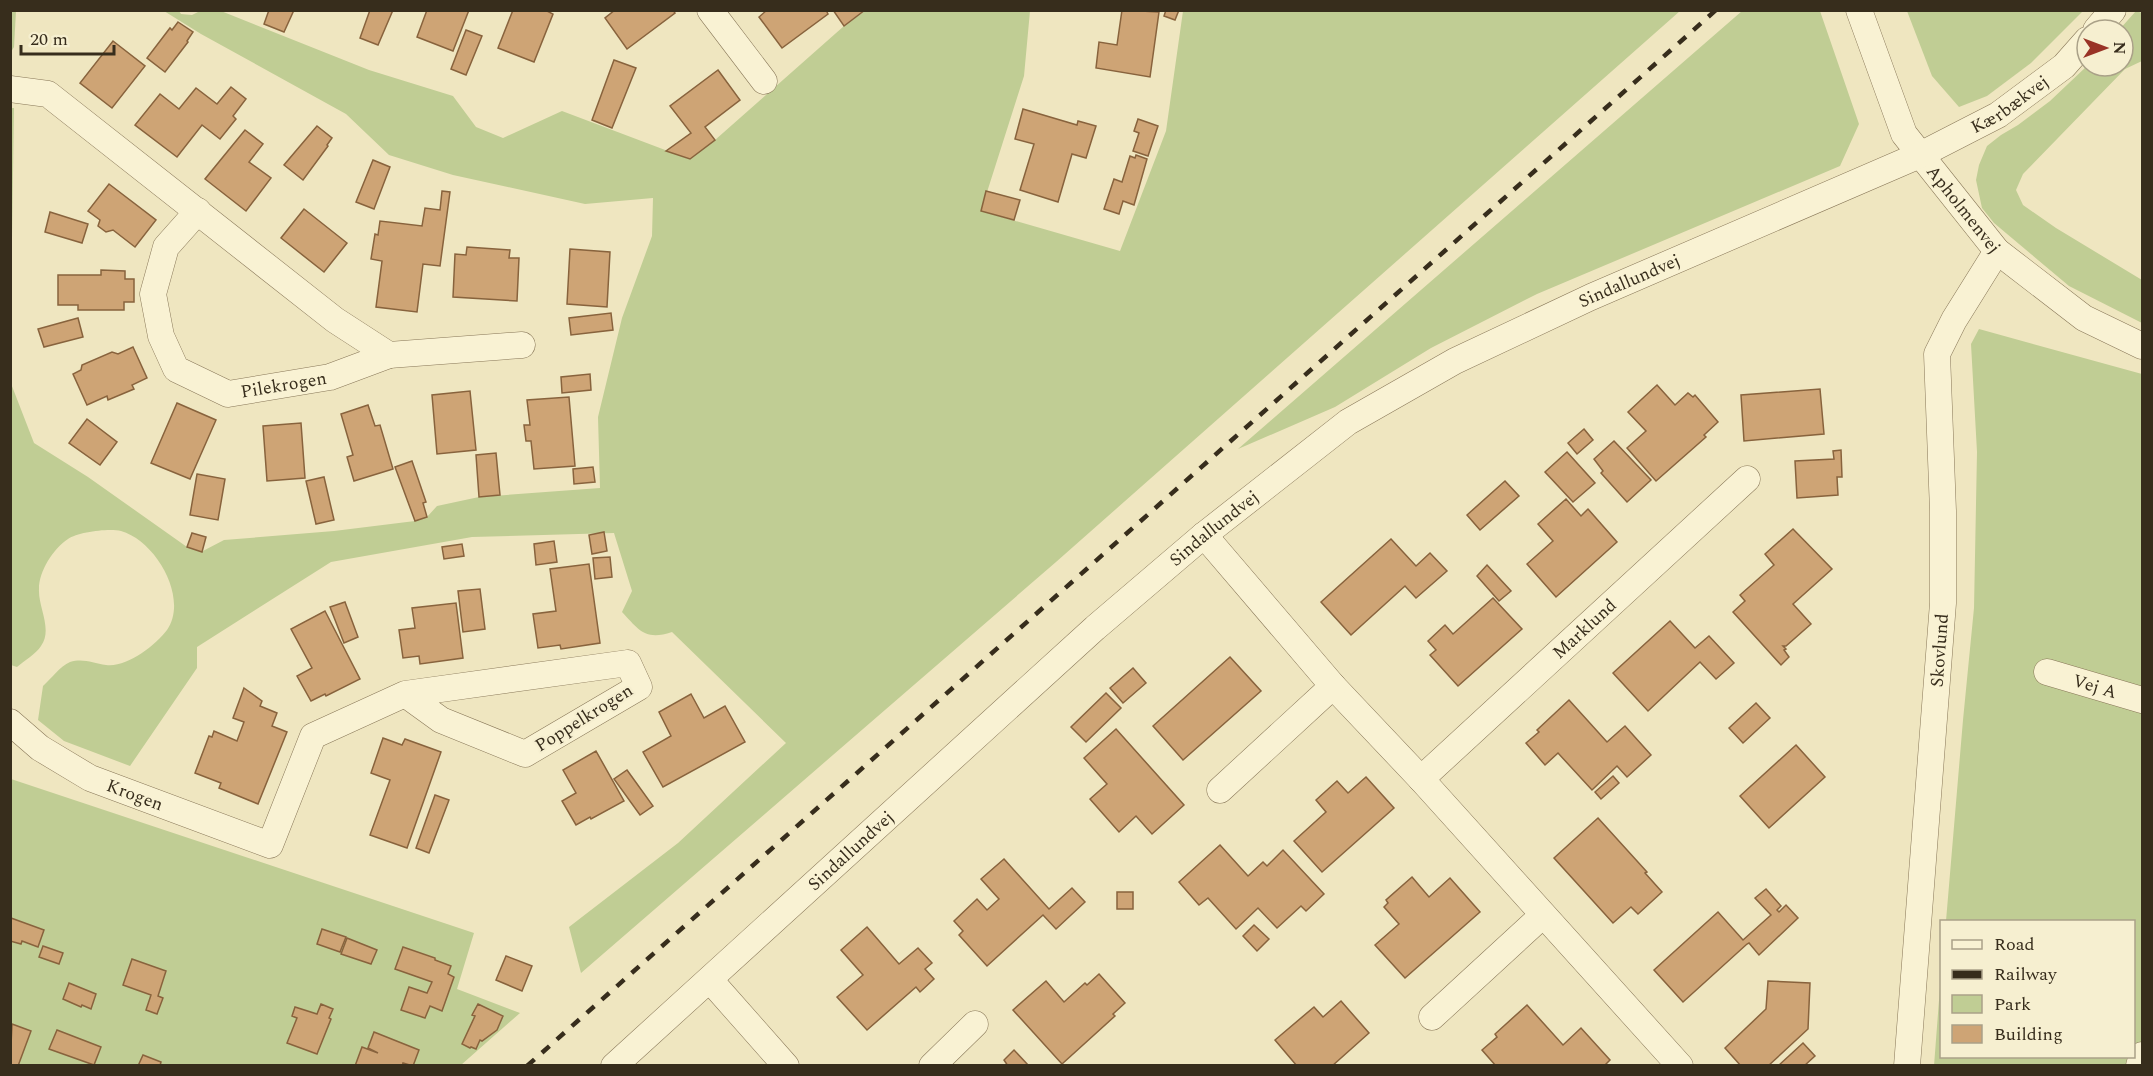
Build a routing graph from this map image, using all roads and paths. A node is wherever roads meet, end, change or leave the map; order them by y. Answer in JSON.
{"nodes":[{"id":1,"x":710,"y":10,"type":"edge"},
{"id":2,"x":1859,"y":10,"type":"edge"},
{"id":3,"x":2075,"y":54,"type":"edge"},
{"id":4,"x":764,"y":81,"type":"dead end"},
{"id":5,"x":10,"y":89,"type":"edge"},
{"id":6,"x":1922,"y":154,"type":"junction"},
{"id":7,"x":198,"y":211,"type":"junction"},
{"id":8,"x":1997,"y":251,"type":"junction"},
{"id":9,"x":522,"y":345,"type":"dead end"},
{"id":10,"x":2142,"y":346,"type":"edge"},
{"id":11,"x":389,"y":356,"type":"junction"},
{"id":12,"x":1747,"y":479,"type":"dead end"},
{"id":13,"x":1204,"y":535,"type":"junction"},
{"id":14,"x":2047,"y":672,"type":"dead end"},
{"id":15,"x":1333,"y":686,"type":"junction"},
{"id":16,"x":405,"y":694,"type":"junction"},
{"id":17,"x":2142,"y":700,"type":"edge"},
{"id":18,"x":10,"y":722,"type":"edge"},
{"id":19,"x":1421,"y":779,"type":"junction"},
{"id":20,"x":1220,"y":790,"type":"dead end"},
{"id":21,"x":270,"y":845,"type":"joint"},
{"id":22,"x":1543,"y":915,"type":"junction"},
{"id":23,"x":710,"y":980,"type":"junction"},
{"id":24,"x":1432,"y":1017,"type":"dead end"},
{"id":25,"x":975,"y":1024,"type":"dead end"},
{"id":26,"x":2142,"y":1055,"type":"edge"},
{"id":27,"x":614,"y":1065,"type":"edge"},
{"id":28,"x":786,"y":1065,"type":"edge"},
{"id":29,"x":932,"y":1065,"type":"edge"},
{"id":30,"x":1680,"y":1065,"type":"edge"},
{"id":31,"x":1907,"y":1065,"type":"edge"},
{"id":32,"x":2139,"y":1065,"type":"edge"}],
"edges":[{"from":1,"to":4,"type":"street"},
{"from":2,"to":6,"type":"street","name":"Apholmenvej"},
{"from":3,"to":6,"type":"street","name":"Kærbækvej"},
{"from":5,"to":7,"type":"street"},
{"from":6,"to":8,"type":"street","name":"Apholmenvej"},
{"from":6,"to":13,"type":"street","name":"Sindallundvej"},
{"from":7,"to":11,"type":"street"},
{"from":7,"to":11,"type":"street","name":"Pilekrogen"},
{"from":8,"to":10,"type":"street","name":"Apholmenvej"},
{"from":8,"to":31,"type":"street","name":"Skovlund"},
{"from":9,"to":11,"type":"street","name":"Pilekrogen"},
{"from":12,"to":19,"type":"street","name":"Marklund"},
{"from":13,"to":15,"type":"street"},
{"from":13,"to":23,"type":"street","name":"Sindallundvej"},
{"from":14,"to":17,"type":"street","name":"Vej A"},
{"from":15,"to":19,"type":"street"},
{"from":15,"to":20,"type":"street"},
{"from":16,"to":16,"type":"street","name":"Poppelkrogen"},
{"from":16,"to":21,"type":"street","name":"Poppelkrogen"},
{"from":18,"to":21,"type":"street","name":"Krogen"},
{"from":19,"to":22,"type":"street"},
{"from":22,"to":24,"type":"street"},
{"from":22,"to":30,"type":"street"},
{"from":23,"to":27,"type":"street","name":"Sindallundvej"},
{"from":23,"to":28,"type":"street"},
{"from":25,"to":29,"type":"street"},
{"from":26,"to":32,"type":"street"}]}
